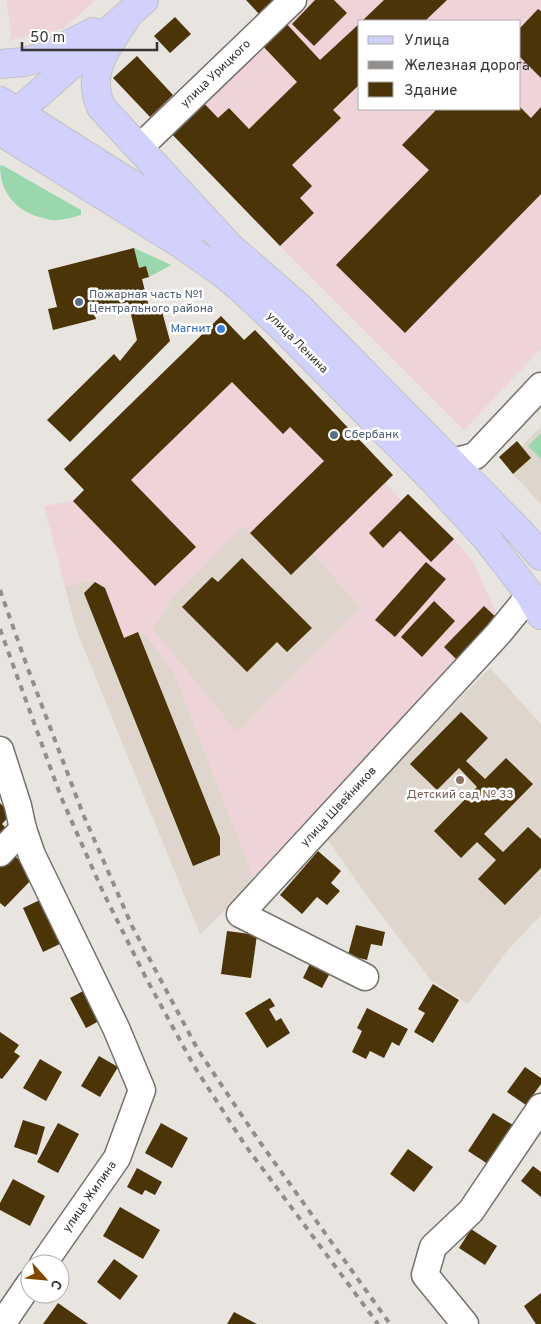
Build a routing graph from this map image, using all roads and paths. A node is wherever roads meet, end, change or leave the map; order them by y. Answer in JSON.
{"nodes":[{"id":1,"x":293,"y":0,"type":"edge"},
{"id":2,"x":136,"y":7,"type":"edge"},
{"id":3,"x":0,"y":64,"type":"edge"},
{"id":4,"x":6,"y":119,"type":"edge"},
{"id":5,"x":139,"y":148,"type":"junction"},
{"id":6,"x":230,"y":247,"type":"junction"},
{"id":7,"x":541,"y":386,"type":"edge"},
{"id":8,"x":443,"y":472,"type":"junction"},
{"id":9,"x":541,"y":556,"type":"edge"},
{"id":10,"x":536,"y":605,"type":"edge"},
{"id":11,"x":0,"y":750,"type":"edge"},
{"id":12,"x":23,"y":829,"type":"junction"},
{"id":13,"x":0,"y":853,"type":"edge"},
{"id":14,"x":365,"y":977,"type":"dead end"},
{"id":15,"x":541,"y":1107,"type":"edge"},
{"id":16,"x":51,"y":1254,"type":"edge"},
{"id":17,"x":20,"y":1298,"type":"edge"},
{"id":18,"x":2,"y":1324,"type":"edge"},
{"id":19,"x":465,"y":1324,"type":"edge"}],
"edges":[{"from":1,"to":5,"type":"street","name":"улица Урицкого"},
{"from":2,"to":3,"type":"main road"},
{"from":2,"to":4,"type":"main road"},
{"from":2,"to":5,"type":"main road","name":"улица Ленина"},
{"from":4,"to":6,"type":"main road","name":"улица Ленина"},
{"from":4,"to":8,"type":"main road","name":"улица Ленина"},
{"from":5,"to":6,"type":"main road","name":"улица Ленина"},
{"from":6,"to":8,"type":"main road","name":"улица Ленина"},
{"from":7,"to":8,"type":"street"},
{"from":8,"to":9,"type":"main road","name":"улица Ленина"},
{"from":8,"to":10,"type":"main road","name":"улица Ленина"},
{"from":10,"to":14,"type":"street","name":"улица Швейников"},
{"from":11,"to":12,"type":"street","name":"улица Жилина"},
{"from":12,"to":13,"type":"street"},
{"from":12,"to":16,"type":"street","name":"улица Жилина"},
{"from":15,"to":19,"type":"street"},
{"from":17,"to":18,"type":"street"}]}
